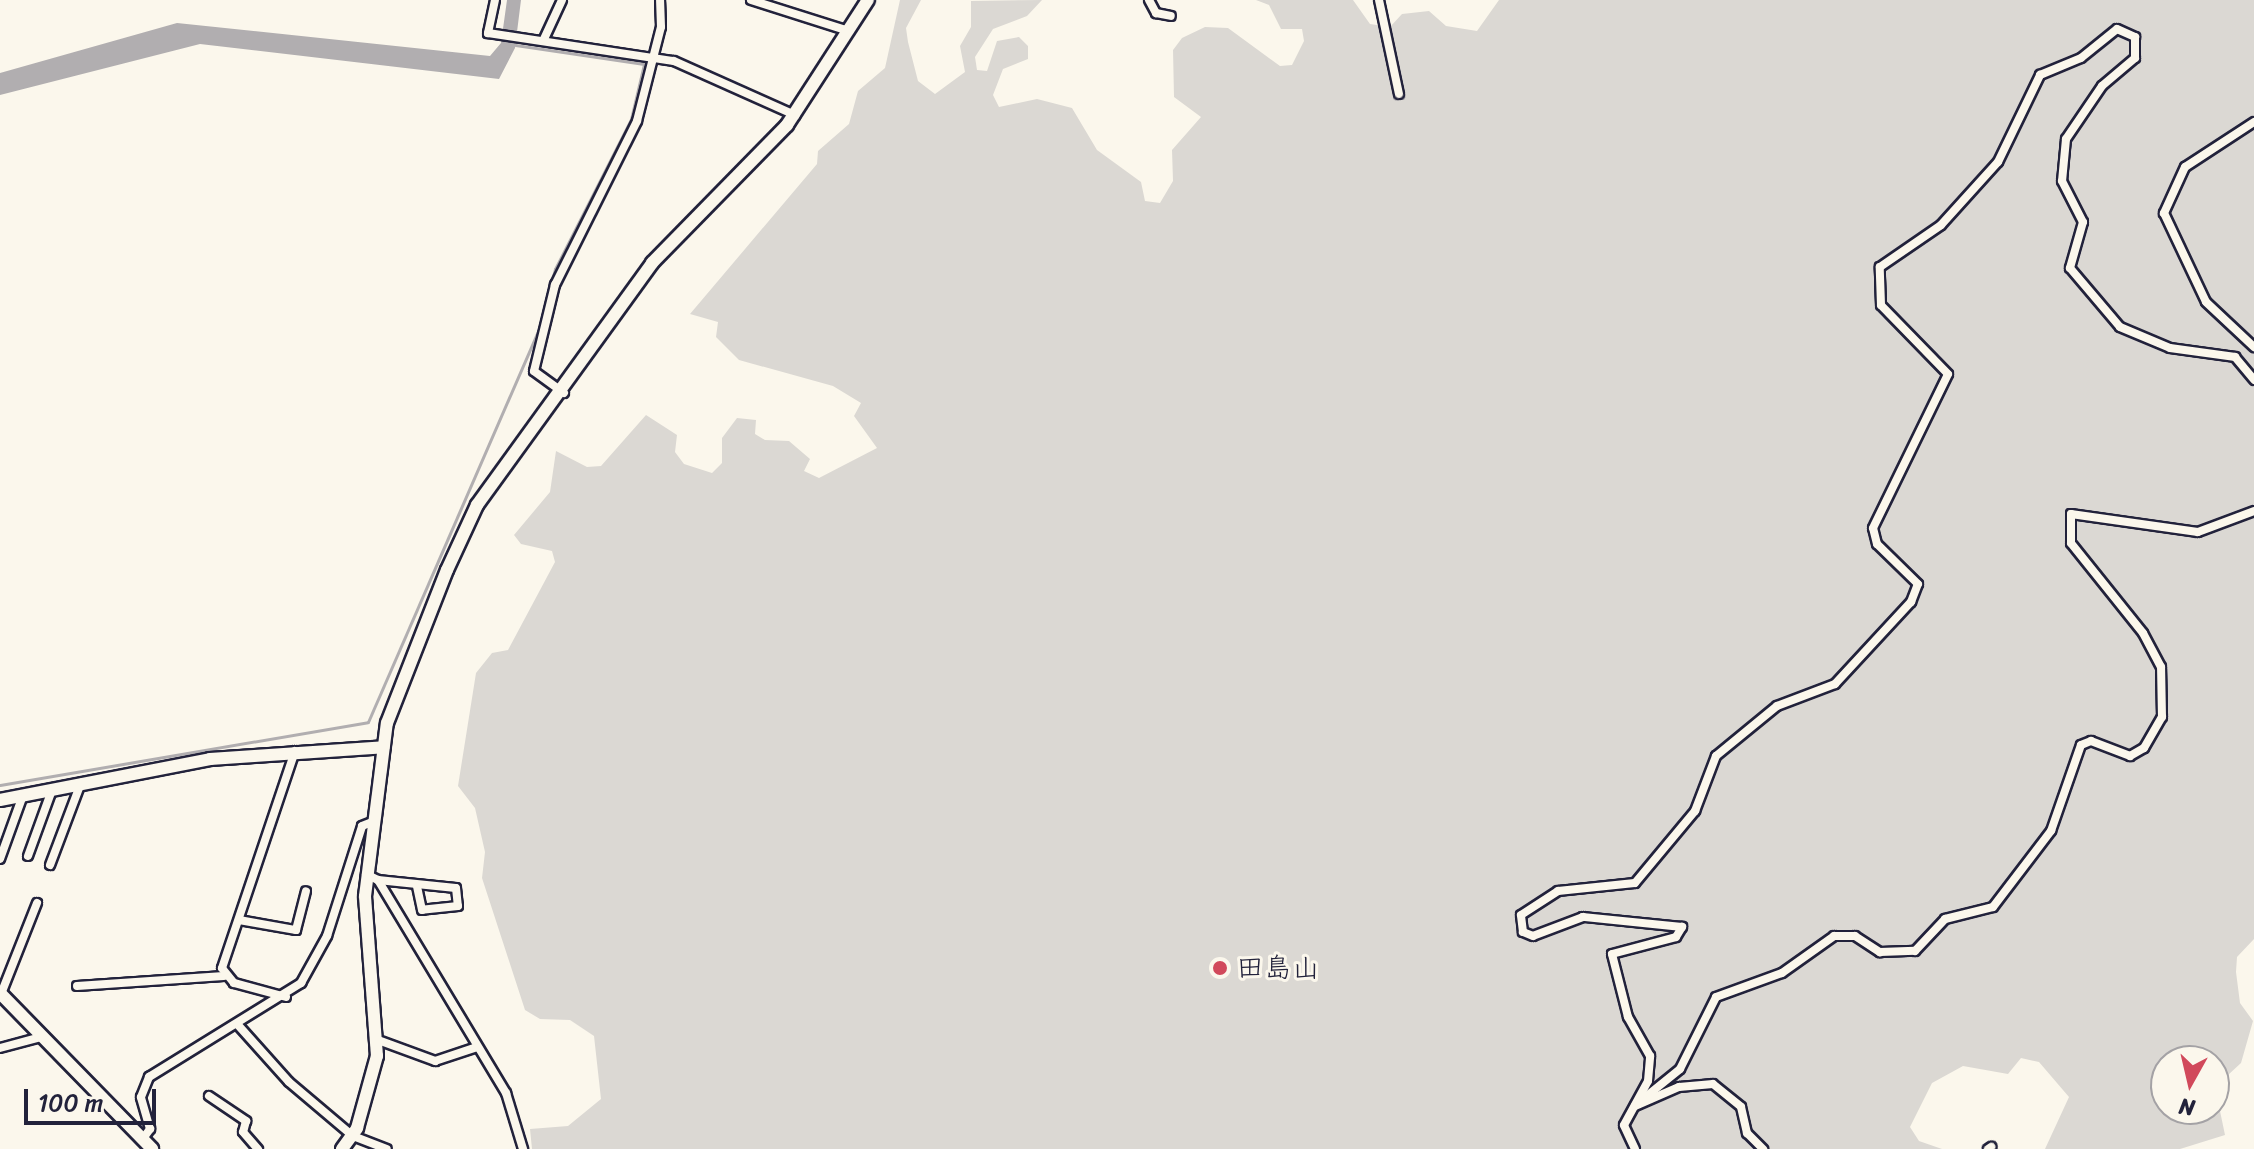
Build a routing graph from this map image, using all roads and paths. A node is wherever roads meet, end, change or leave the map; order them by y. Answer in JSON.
{"nodes":[{"id":1,"x":495,"y":0,"type":"edge"},
{"id":2,"x":562,"y":0,"type":"edge"},
{"id":3,"x":660,"y":0,"type":"edge"},
{"id":4,"x":751,"y":0,"type":"edge"},
{"id":5,"x":868,"y":0,"type":"edge"},
{"id":6,"x":1149,"y":0,"type":"edge"},
{"id":7,"x":1379,"y":0,"type":"edge"},
{"id":8,"x":1171,"y":16,"type":"dead end"},
{"id":9,"x":849,"y":31,"type":"junction"},
{"id":10,"x":544,"y":39,"type":"junction"},
{"id":11,"x":652,"y":55,"type":"junction"},
{"id":12,"x":1399,"y":94,"type":"dead end"},
{"id":13,"x":795,"y":115,"type":"junction"},
{"id":14,"x":2254,"y":122,"type":"edge"},
{"id":15,"x":2254,"y":347,"type":"edge"},
{"id":16,"x":2254,"y":380,"type":"edge"},
{"id":17,"x":564,"y":393,"type":"junction"},
{"id":18,"x":2254,"y":511,"type":"edge"},
{"id":19,"x":384,"y":747,"type":"junction"},
{"id":20,"x":295,"y":751,"type":"junction"},
{"id":21,"x":81,"y":783,"type":"junction"},
{"id":22,"x":52,"y":790,"type":"junction"},
{"id":23,"x":23,"y":795,"type":"junction"},
{"id":24,"x":0,"y":800,"type":"edge"},
{"id":25,"x":372,"y":822,"type":"junction"},
{"id":26,"x":28,"y":856,"type":"dead end"},
{"id":27,"x":0,"y":859,"type":"edge"},
{"id":28,"x":50,"y":865,"type":"dead end"},
{"id":29,"x":372,"y":877,"type":"junction"},
{"id":30,"x":417,"y":887,"type":"junction"},
{"id":31,"x":306,"y":891,"type":"dead end"},
{"id":32,"x":37,"y":903,"type":"dead end"},
{"id":33,"x":239,"y":920,"type":"junction"},
{"id":34,"x":224,"y":976,"type":"junction"},
{"id":35,"x":77,"y":986,"type":"dead end"},
{"id":36,"x":0,"y":994,"type":"edge"},
{"id":37,"x":286,"y":997,"type":"junction"},
{"id":38,"x":238,"y":1025,"type":"junction"},
{"id":39,"x":41,"y":1037,"type":"junction"},
{"id":40,"x":378,"y":1040,"type":"junction"},
{"id":41,"x":477,"y":1047,"type":"junction"},
{"id":42,"x":0,"y":1048,"type":"edge"},
{"id":43,"x":209,"y":1096,"type":"dead end"},
{"id":44,"x":1633,"y":1107,"type":"junction"},
{"id":45,"x":353,"y":1136,"type":"junction"},
{"id":46,"x":142,"y":1140,"type":"junction"},
{"id":47,"x":152,"y":1149,"type":"edge"},
{"id":48,"x":258,"y":1149,"type":"edge"},
{"id":49,"x":342,"y":1149,"type":"edge"},
{"id":50,"x":387,"y":1149,"type":"edge"},
{"id":51,"x":523,"y":1149,"type":"edge"},
{"id":52,"x":1635,"y":1149,"type":"edge"},
{"id":53,"x":1763,"y":1149,"type":"edge"}],
"edges":[{"from":1,"to":10,"type":"street"},
{"from":2,"to":10,"type":"street"},
{"from":3,"to":11,"type":"street"},
{"from":4,"to":9,"type":"street"},
{"from":5,"to":9,"type":"street"},
{"from":6,"to":8,"type":"street"},
{"from":7,"to":12,"type":"street"},
{"from":9,"to":13,"type":"street"},
{"from":10,"to":11,"type":"street"},
{"from":11,"to":13,"type":"street"},
{"from":11,"to":17,"type":"street"},
{"from":13,"to":17,"type":"street"},
{"from":14,"to":15,"type":"street"},
{"from":16,"to":44,"type":"street"},
{"from":17,"to":19,"type":"street"},
{"from":18,"to":44,"type":"street"},
{"from":19,"to":20,"type":"street"},
{"from":19,"to":25,"type":"street"},
{"from":20,"to":21,"type":"street"},
{"from":20,"to":33,"type":"street"},
{"from":21,"to":22,"type":"street"},
{"from":21,"to":28,"type":"street"},
{"from":22,"to":23,"type":"street"},
{"from":22,"to":26,"type":"street"},
{"from":23,"to":24,"type":"street"},
{"from":23,"to":27,"type":"street"},
{"from":25,"to":29,"type":"street"},
{"from":25,"to":37,"type":"street"},
{"from":29,"to":30,"type":"street"},
{"from":29,"to":40,"type":"street"},
{"from":29,"to":41,"type":"street"},
{"from":30,"to":30,"type":"street"},
{"from":31,"to":33,"type":"street"},
{"from":32,"to":36,"type":"street"},
{"from":33,"to":34,"type":"street"},
{"from":34,"to":35,"type":"street"},
{"from":34,"to":37,"type":"street"},
{"from":36,"to":39,"type":"street"},
{"from":37,"to":38,"type":"street"},
{"from":38,"to":45,"type":"street"},
{"from":38,"to":46,"type":"street"},
{"from":39,"to":42,"type":"street"},
{"from":39,"to":46,"type":"street"},
{"from":40,"to":41,"type":"street"},
{"from":40,"to":45,"type":"street"},
{"from":41,"to":51,"type":"street"},
{"from":43,"to":48,"type":"street"},
{"from":44,"to":52,"type":"street"},
{"from":44,"to":53,"type":"street"},
{"from":45,"to":49,"type":"street"},
{"from":45,"to":50,"type":"street"},
{"from":46,"to":47,"type":"street"}]}
